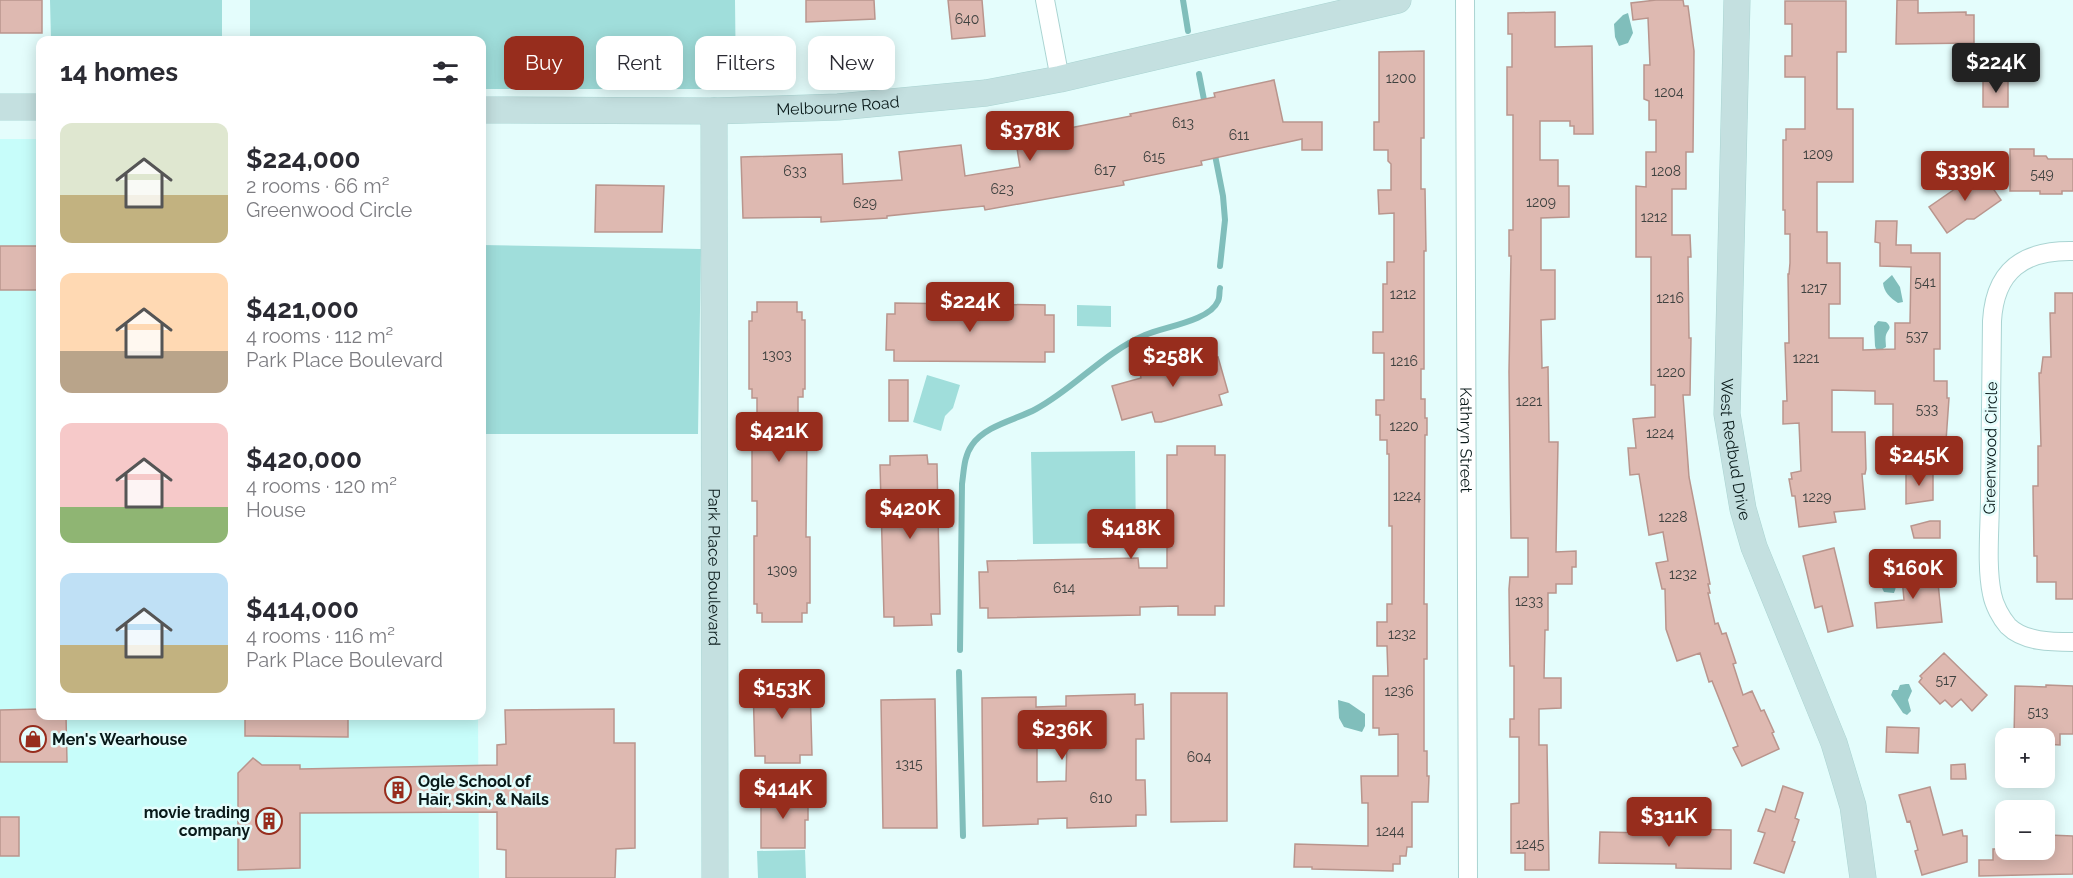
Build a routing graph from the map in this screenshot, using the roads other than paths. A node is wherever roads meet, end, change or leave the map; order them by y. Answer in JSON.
{"nodes":[{"id":1,"x":1045,"y":0,"type":"edge"},
{"id":2,"x":1398,"y":0,"type":"edge"},
{"id":3,"x":1465,"y":0,"type":"edge"},
{"id":4,"x":1737,"y":0,"type":"edge"},
{"id":5,"x":1060,"y":79,"type":"junction"},
{"id":6,"x":0,"y":107,"type":"edge"},
{"id":7,"x":36,"y":107,"type":"edge"},
{"id":8,"x":486,"y":110,"type":"edge"},
{"id":9,"x":714,"y":111,"type":"junction"},
{"id":10,"x":2073,"y":251,"type":"edge"},
{"id":11,"x":2073,"y":642,"type":"edge"},
{"id":12,"x":715,"y":878,"type":"edge"},
{"id":13,"x":1468,"y":878,"type":"edge"},
{"id":14,"x":1863,"y":878,"type":"edge"}],
"edges":[{"from":1,"to":5,"type":"street"},
{"from":2,"to":5,"type":"street","name":"Melbourne Road"},
{"from":3,"to":13,"type":"street","name":"Kathryn Street"},
{"from":4,"to":14,"type":"street","name":"West Redbud Drive"},
{"from":5,"to":9,"type":"street","name":"Melbourne Road"},
{"from":6,"to":7,"type":"street"},
{"from":8,"to":9,"type":"street","name":"Melbourne Road"},
{"from":9,"to":12,"type":"street","name":"Park Place Boulevard"},
{"from":10,"to":11,"type":"street","name":"Greenwood Circle"}]}
